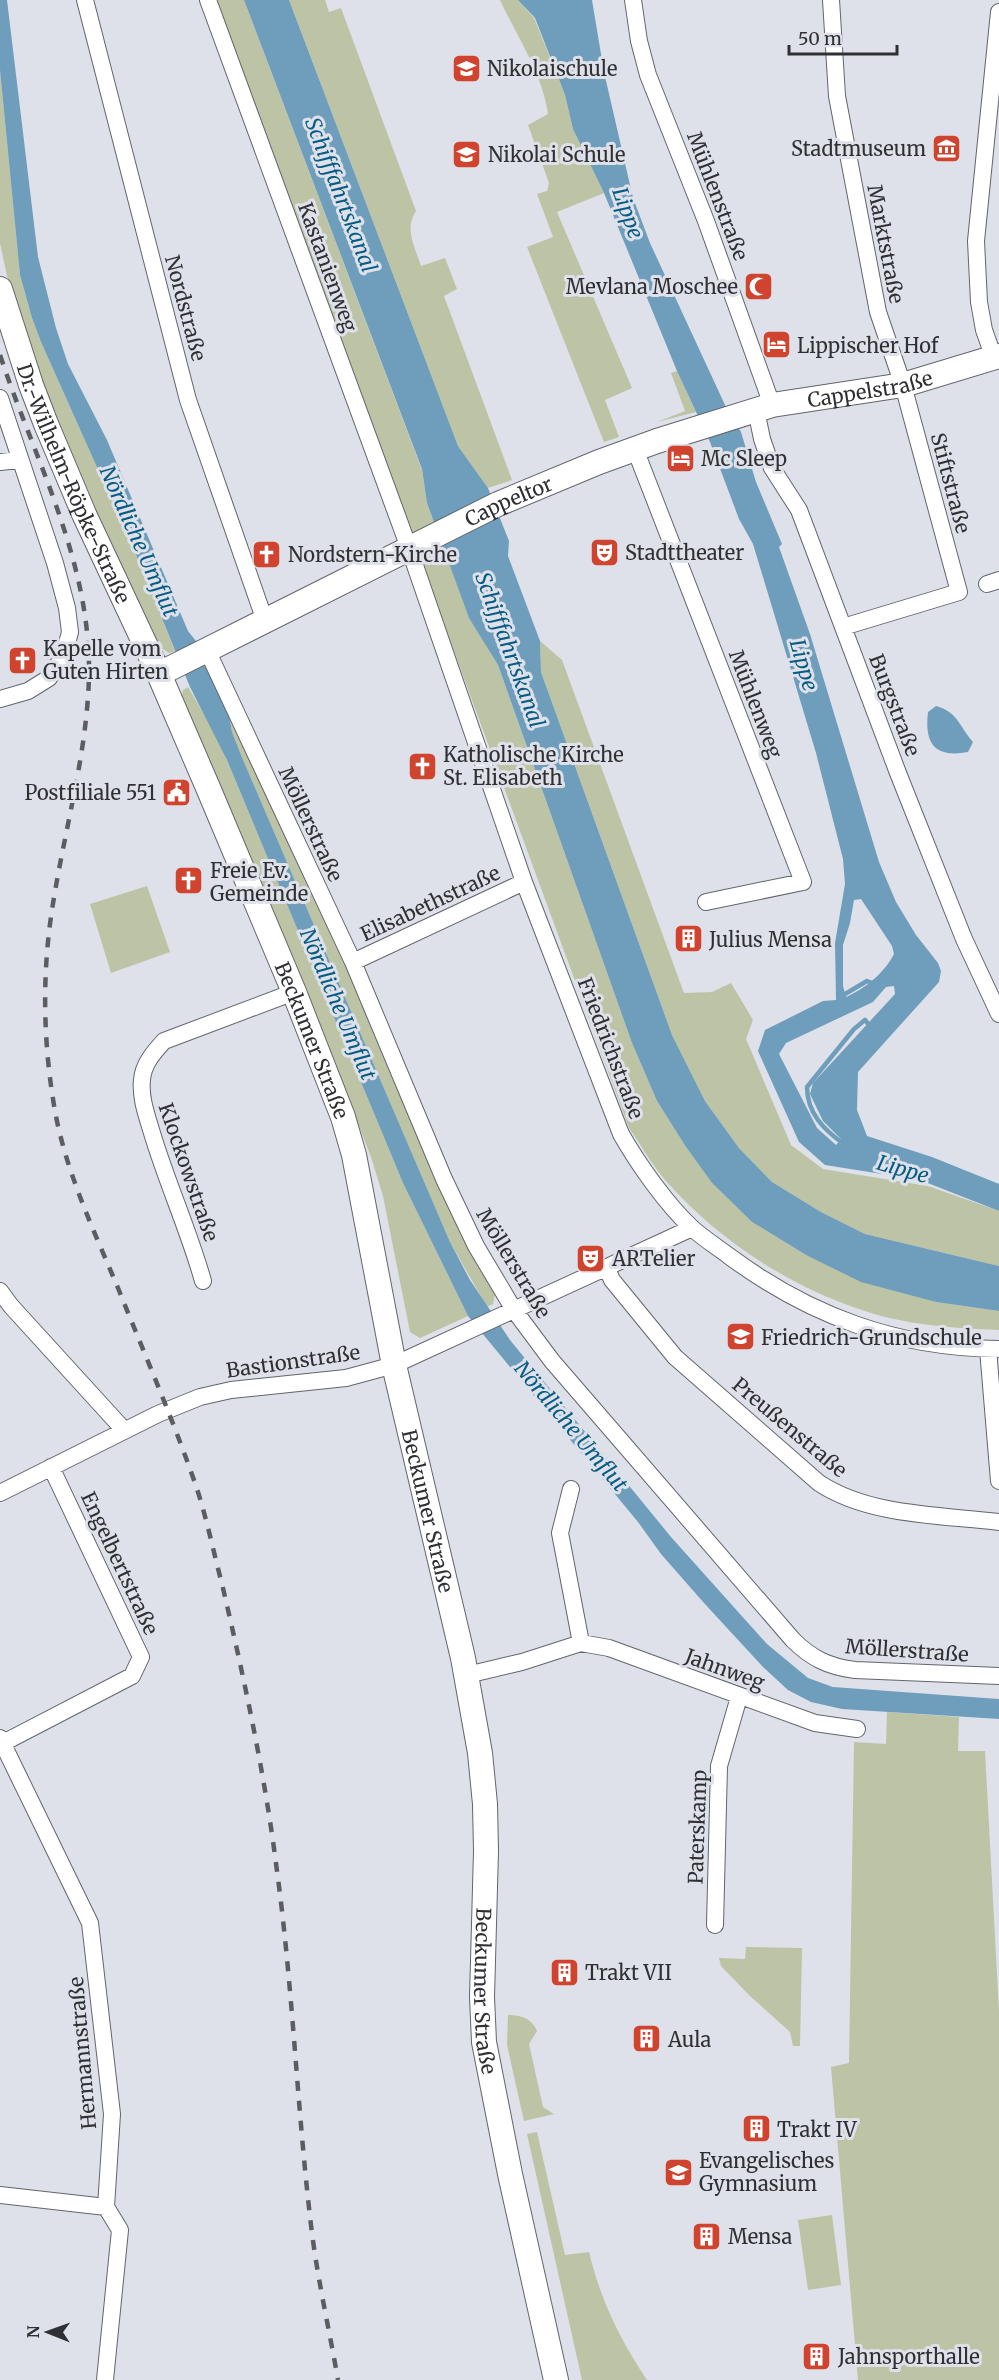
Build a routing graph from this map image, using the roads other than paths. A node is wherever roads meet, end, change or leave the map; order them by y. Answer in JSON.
{"nodes":[{"id":1,"x":85,"y":0,"type":"edge"},
{"id":2,"x":208,"y":0,"type":"edge"},
{"id":3,"x":633,"y":0,"type":"edge"},
{"id":4,"x":831,"y":0,"type":"edge"},
{"id":5,"x":999,"y":12,"type":"edge"},
{"id":6,"x":0,"y":289,"type":"edge"},
{"id":7,"x":996,"y":357,"type":"edge"},
{"id":8,"x":903,"y":385,"type":"junction"},
{"id":9,"x":0,"y":398,"type":"edge"},
{"id":10,"x":756,"y":410,"type":"junction"},
{"id":11,"x":635,"y":449,"type":"junction"},
{"id":12,"x":19,"y":460,"type":"junction"},
{"id":13,"x":0,"y":462,"type":"edge"},
{"id":14,"x":410,"y":548,"type":"junction"},
{"id":15,"x":265,"y":621,"type":"junction"},
{"id":16,"x":843,"y":627,"type":"junction"},
{"id":17,"x":204,"y":651,"type":"junction"},
{"id":18,"x":169,"y":670,"type":"junction"},
{"id":19,"x":0,"y":699,"type":"edge"},
{"id":20,"x":524,"y":882,"type":"junction"},
{"id":21,"x":706,"y":902,"type":"dead end"},
{"id":22,"x":352,"y":962,"type":"junction"},
{"id":23,"x":294,"y":992,"type":"junction"},
{"id":24,"x":999,"y":1014,"type":"edge"},
{"id":25,"x":692,"y":1228,"type":"junction"},
{"id":26,"x":607,"y":1269,"type":"junction"},
{"id":27,"x":203,"y":1281,"type":"dead end"},
{"id":28,"x":0,"y":1291,"type":"edge"},
{"id":29,"x":508,"y":1312,"type":"junction"},
{"id":30,"x":993,"y":1349,"type":"edge"},
{"id":31,"x":394,"y":1365,"type":"junction"},
{"id":32,"x":124,"y":1430,"type":"junction"},
{"id":33,"x":51,"y":1467,"type":"junction"},
{"id":34,"x":999,"y":1481,"type":"edge"},
{"id":35,"x":571,"y":1489,"type":"dead end"},
{"id":36,"x":0,"y":1493,"type":"edge"},
{"id":37,"x":999,"y":1522,"type":"edge"},
{"id":38,"x":581,"y":1643,"type":"junction"},
{"id":39,"x":467,"y":1675,"type":"junction"},
{"id":40,"x":999,"y":1676,"type":"edge"},
{"id":41,"x":740,"y":1697,"type":"junction"},
{"id":42,"x":857,"y":1729,"type":"dead end"},
{"id":43,"x":1,"y":1740,"type":"edge"},
{"id":44,"x":7,"y":1772,"type":"edge"},
{"id":45,"x":715,"y":1925,"type":"dead end"},
{"id":46,"x":0,"y":2195,"type":"edge"},
{"id":47,"x":106,"y":2207,"type":"junction"},
{"id":48,"x":105,"y":2380,"type":"edge"},
{"id":49,"x":556,"y":2380,"type":"edge"}],
"edges":[{"from":1,"to":15,"type":"street","name":"Nordstraße"},
{"from":2,"to":14,"type":"street","name":"Kastanienweg"},
{"from":3,"to":10,"type":"street","name":"Mühlenstraße"},
{"from":4,"to":8,"type":"street","name":"Marktstraße"},
{"from":5,"to":7,"type":"street"},
{"from":6,"to":18,"type":"main road","name":"Dr.-Wilhelm-Röpke-Straße"},
{"from":7,"to":8,"type":"main road","name":"Cappelstraße"},
{"from":8,"to":10,"type":"main road","name":"Cappelstraße"},
{"from":8,"to":16,"type":"street","name":"Stiftstraße"},
{"from":9,"to":12,"type":"street"},
{"from":10,"to":11,"type":"main road","name":"Cappeltor"},
{"from":10,"to":16,"type":"street","name":"Burgstraße"},
{"from":11,"to":14,"type":"main road","name":"Cappeltor"},
{"from":11,"to":21,"type":"street","name":"Mühlenweg"},
{"from":12,"to":13,"type":"street"},
{"from":12,"to":19,"type":"street"},
{"from":14,"to":15,"type":"main road","name":"Cappeltor"},
{"from":14,"to":20,"type":"street","name":"Friedrichstraße"},
{"from":15,"to":17,"type":"main road","name":"Cappeltor"},
{"from":16,"to":24,"type":"street","name":"Burgstraße"},
{"from":17,"to":18,"type":"main road","name":"Cappeltor"},
{"from":17,"to":22,"type":"street","name":"Möllerstraße"},
{"from":18,"to":23,"type":"main road","name":"Beckumer Straße"},
{"from":20,"to":22,"type":"street","name":"Elisabethstraße"},
{"from":20,"to":25,"type":"street","name":"Friedrichstraße"},
{"from":22,"to":29,"type":"street","name":"Möllerstraße"},
{"from":23,"to":27,"type":"street","name":"Klockowstraße"},
{"from":23,"to":31,"type":"main road","name":"Beckumer Straße"},
{"from":25,"to":26,"type":"street","name":"Bastionstraße"},
{"from":25,"to":30,"type":"street","name":"Friedrichstraße"},
{"from":26,"to":29,"type":"street","name":"Bastionstraße"},
{"from":26,"to":37,"type":"street","name":"Preußenstraße"},
{"from":28,"to":32,"type":"street"},
{"from":29,"to":31,"type":"street","name":"Bastionstraße"},
{"from":29,"to":40,"type":"street","name":"Möllerstraße"},
{"from":30,"to":34,"type":"street"},
{"from":31,"to":32,"type":"street","name":"Bastionstraße"},
{"from":31,"to":39,"type":"main road","name":"Beckumer Straße"},
{"from":32,"to":33,"type":"street","name":"Bastionstraße"},
{"from":33,"to":36,"type":"street","name":"Bastionstraße"},
{"from":33,"to":43,"type":"street","name":"Engelbertstraße"},
{"from":35,"to":38,"type":"street"},
{"from":38,"to":39,"type":"street","name":"Jahnweg"},
{"from":38,"to":41,"type":"street","name":"Jahnweg"},
{"from":39,"to":49,"type":"main road","name":"Beckumer Straße"},
{"from":41,"to":42,"type":"street","name":"Jahnweg"},
{"from":41,"to":45,"type":"street","name":"Paterskamp"},
{"from":43,"to":44,"type":"street","name":"Hermannstraße"},
{"from":44,"to":47,"type":"street","name":"Hermannstraße"},
{"from":46,"to":47,"type":"street"},
{"from":47,"to":48,"type":"street"}]}
